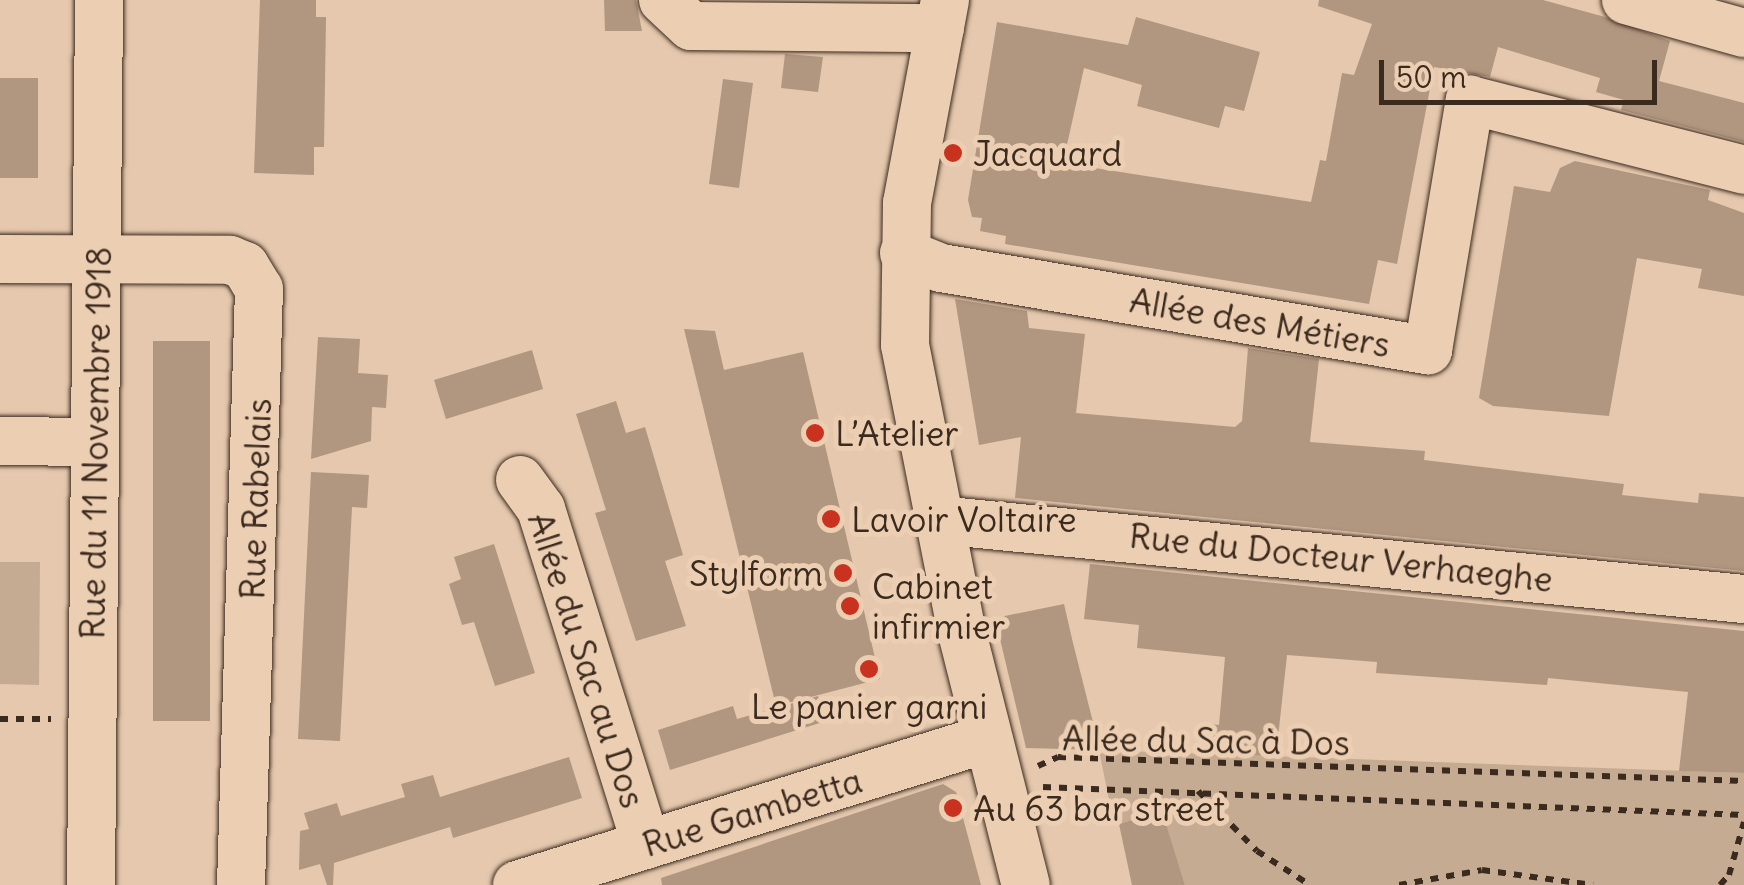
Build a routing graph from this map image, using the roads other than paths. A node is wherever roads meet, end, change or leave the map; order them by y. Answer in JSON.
{"nodes":[{"id":1,"x":99,"y":0,"type":"edge"},
{"id":2,"x":663,"y":0,"type":"edge"},
{"id":3,"x":1626,"y":0,"type":"edge"},
{"id":4,"x":942,"y":14,"type":"edge"},
{"id":5,"x":1744,"y":33,"type":"edge"},
{"id":6,"x":1744,"y":170,"type":"edge"},
{"id":7,"x":904,"y":253,"type":"junction"},
{"id":8,"x":97,"y":258,"type":"junction"},
{"id":9,"x":0,"y":259,"type":"edge"},
{"id":10,"x":0,"y":441,"type":"edge"},
{"id":11,"x":95,"y":442,"type":"junction"},
{"id":12,"x":520,"y":480,"type":"dead end"},
{"id":13,"x":938,"y":520,"type":"junction"},
{"id":14,"x":1744,"y":599,"type":"edge"},
{"id":15,"x":987,"y":739,"type":"junction"},
{"id":16,"x":646,"y":845,"type":"junction"},
{"id":17,"x":90,"y":885,"type":"edge"},
{"id":18,"x":241,"y":885,"type":"edge"},
{"id":19,"x":518,"y":885,"type":"edge"},
{"id":20,"x":1026,"y":885,"type":"edge"}],
"edges":[{"from":1,"to":8,"type":"street","name":"Rue du 11 Novembre 1918"},
{"from":2,"to":4,"type":"street"},
{"from":3,"to":5,"type":"street"},
{"from":4,"to":7,"type":"street"},
{"from":6,"to":7,"type":"street","name":"Allée des Métiers"},
{"from":7,"to":13,"type":"street"},
{"from":8,"to":9,"type":"street","name":"Rue Rabelais"},
{"from":8,"to":11,"type":"street","name":"Rue du 11 Novembre 1918"},
{"from":8,"to":18,"type":"street","name":"Rue Rabelais"},
{"from":10,"to":11,"type":"street"},
{"from":11,"to":17,"type":"street","name":"Rue du 11 Novembre 1918"},
{"from":12,"to":16,"type":"street","name":"Allée du Sac au Dos"},
{"from":13,"to":14,"type":"street","name":"Rue du Docteur Verhaeghe"},
{"from":13,"to":15,"type":"street"},
{"from":15,"to":16,"type":"street","name":"Rue Gambetta"},
{"from":15,"to":20,"type":"street"},
{"from":16,"to":19,"type":"street","name":"Rue Gambetta"}]}
